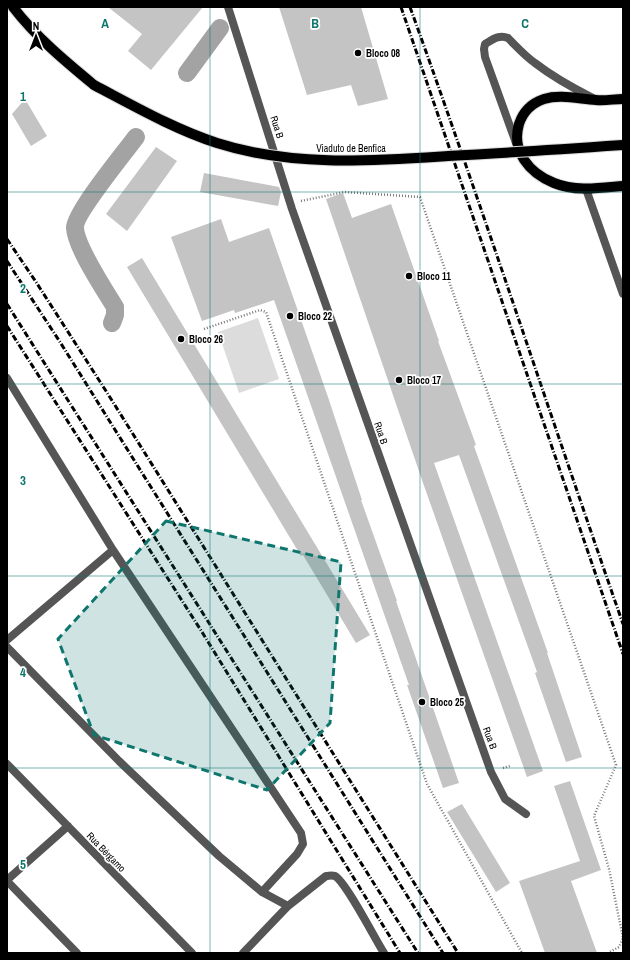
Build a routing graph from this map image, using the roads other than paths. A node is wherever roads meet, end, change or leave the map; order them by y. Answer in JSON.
{"nodes":[{"id":1,"x":13,"y":7,"type":"edge"},
{"id":2,"x":228,"y":7,"type":"edge"},
{"id":3,"x":623,"y":98,"type":"edge"},
{"id":4,"x":598,"y":100,"type":"junction"},
{"id":5,"x":517,"y":144,"type":"junction"},
{"id":6,"x":623,"y":145,"type":"edge"},
{"id":7,"x":623,"y":186,"type":"edge"},
{"id":8,"x":586,"y":189,"type":"junction"},
{"id":9,"x":623,"y":294,"type":"edge"},
{"id":10,"x":7,"y":378,"type":"edge"},
{"id":11,"x":113,"y":550,"type":"junction"},
{"id":12,"x":7,"y":640,"type":"edge"},
{"id":13,"x":7,"y":647,"type":"edge"},
{"id":14,"x":7,"y":764,"type":"edge"},
{"id":15,"x":526,"y":814,"type":"dead end"},
{"id":16,"x":68,"y":826,"type":"junction"},
{"id":17,"x":7,"y":880,"type":"edge"},
{"id":18,"x":262,"y":892,"type":"junction"},
{"id":19,"x":288,"y":906,"type":"junction"},
{"id":20,"x":77,"y":953,"type":"edge"},
{"id":21,"x":192,"y":953,"type":"edge"},
{"id":22,"x":243,"y":953,"type":"edge"},
{"id":23,"x":384,"y":953,"type":"edge"}],
"edges":[{"from":1,"to":6,"type":"main road","name":"Viaduto de Benfica","bridge":true},
{"from":2,"to":15,"type":"street","name":"Rua B"},
{"from":3,"to":4,"type":"main road"},
{"from":4,"to":5,"type":"main road"},
{"from":4,"to":5,"type":"street"},
{"from":5,"to":8,"type":"main road"},
{"from":7,"to":8,"type":"main road"},
{"from":8,"to":9,"type":"street"},
{"from":10,"to":11,"type":"street"},
{"from":11,"to":12,"type":"street"},
{"from":11,"to":18,"type":"street"},
{"from":13,"to":18,"type":"street"},
{"from":14,"to":16,"type":"street","name":"Rua Bérgamo"},
{"from":16,"to":17,"type":"street"},
{"from":16,"to":21,"type":"street","name":"Rua Bérgamo"},
{"from":17,"to":20,"type":"street"},
{"from":18,"to":19,"type":"street"},
{"from":19,"to":22,"type":"street"},
{"from":19,"to":23,"type":"street"}]}
